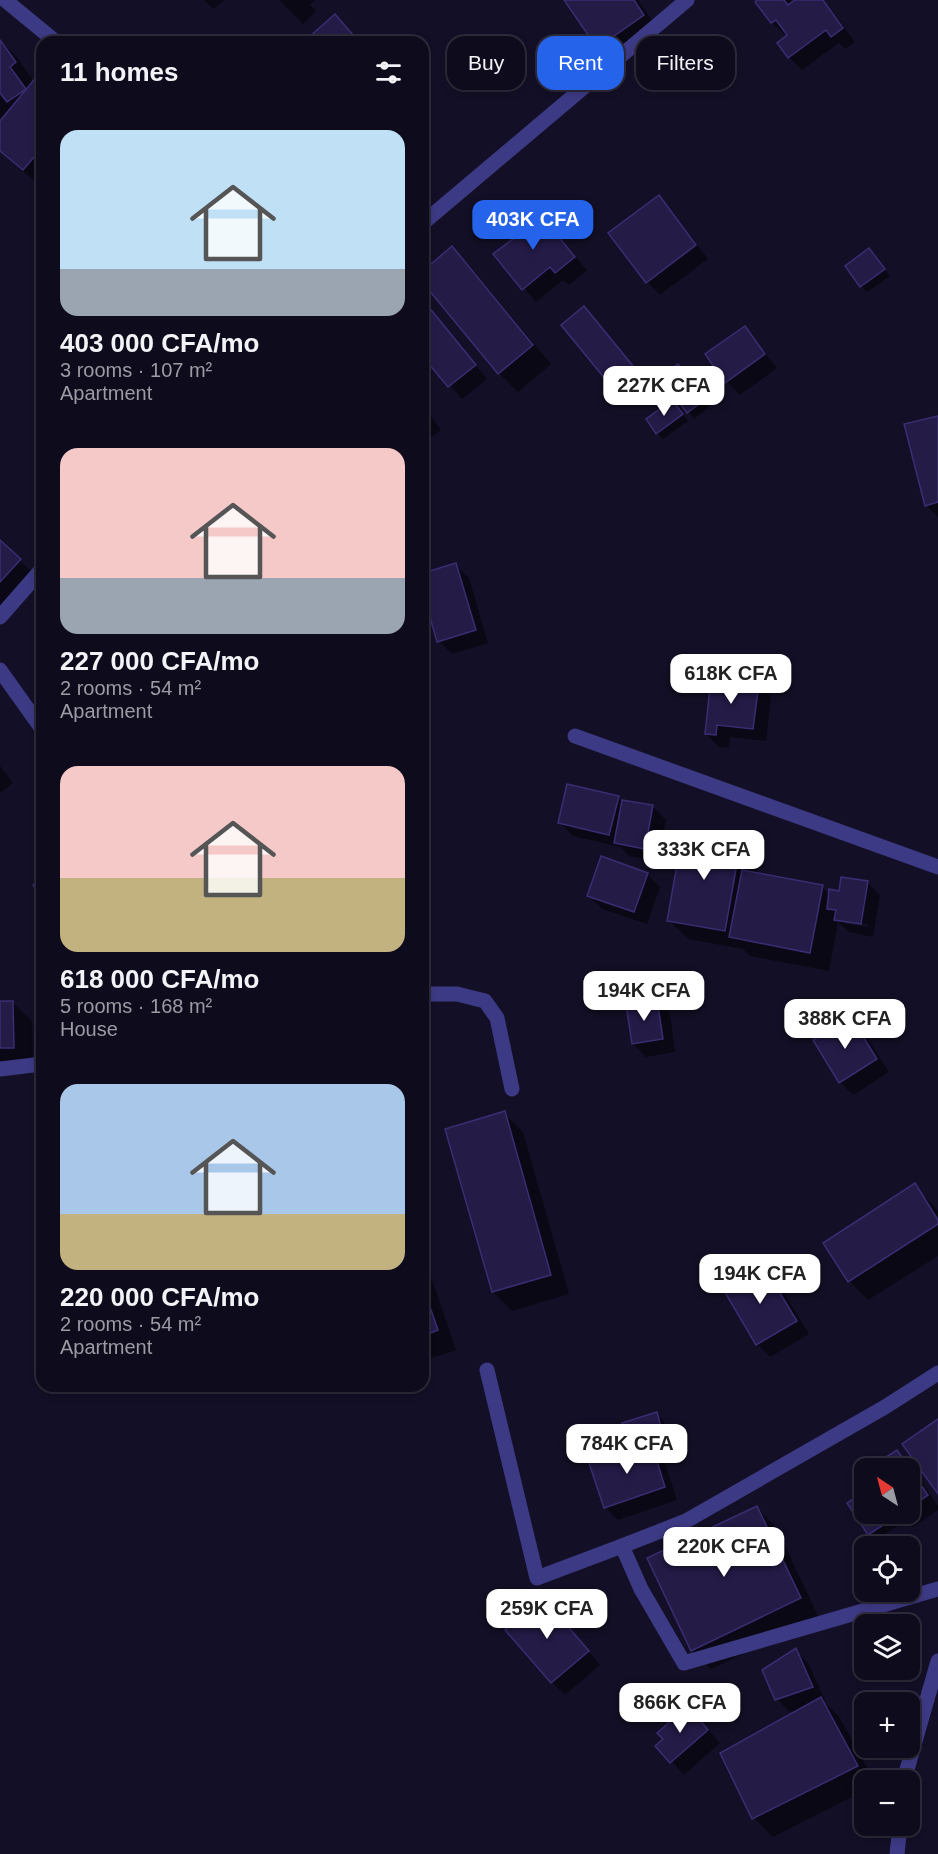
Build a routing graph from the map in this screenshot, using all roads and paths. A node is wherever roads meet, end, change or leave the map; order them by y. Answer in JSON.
{"nodes":[{"id":1,"x":5,"y":0,"type":"edge"},
{"id":2,"x":687,"y":0,"type":"edge"},
{"id":3,"x":49,"y":36,"type":"edge"},
{"id":4,"x":429,"y":218,"type":"edge"},
{"id":5,"x":36,"y":576,"type":"edge"},
{"id":6,"x":0,"y":617,"type":"edge"},
{"id":7,"x":0,"y":670,"type":"edge"},
{"id":8,"x":36,"y":721,"type":"edge"},
{"id":9,"x":575,"y":736,"type":"dead end"},
{"id":10,"x":938,"y":867,"type":"edge"},
{"id":11,"x":429,"y":994,"type":"edge"},
{"id":12,"x":36,"y":1065,"type":"edge"},
{"id":13,"x":0,"y":1069,"type":"edge"},
{"id":14,"x":512,"y":1089,"type":"dead end"},
{"id":15,"x":487,"y":1370,"type":"dead end"},
{"id":16,"x":938,"y":1373,"type":"edge"},
{"id":17,"x":622,"y":1546,"type":"junction"},
{"id":18,"x":938,"y":1588,"type":"edge"},
{"id":19,"x":938,"y":1661,"type":"edge"},
{"id":20,"x":907,"y":1770,"type":"edge"},
{"id":21,"x":899,"y":1836,"type":"edge"},
{"id":22,"x":897,"y":1854,"type":"edge"}],
"edges":[{"from":1,"to":3,"type":"street"},
{"from":2,"to":4,"type":"street"},
{"from":5,"to":6,"type":"street"},
{"from":7,"to":8,"type":"street"},
{"from":9,"to":10,"type":"street"},
{"from":11,"to":14,"type":"street"},
{"from":12,"to":13,"type":"street"},
{"from":15,"to":17,"type":"street"},
{"from":16,"to":17,"type":"street"},
{"from":17,"to":18,"type":"street"},
{"from":19,"to":20,"type":"street"},
{"from":21,"to":22,"type":"street"}]}
